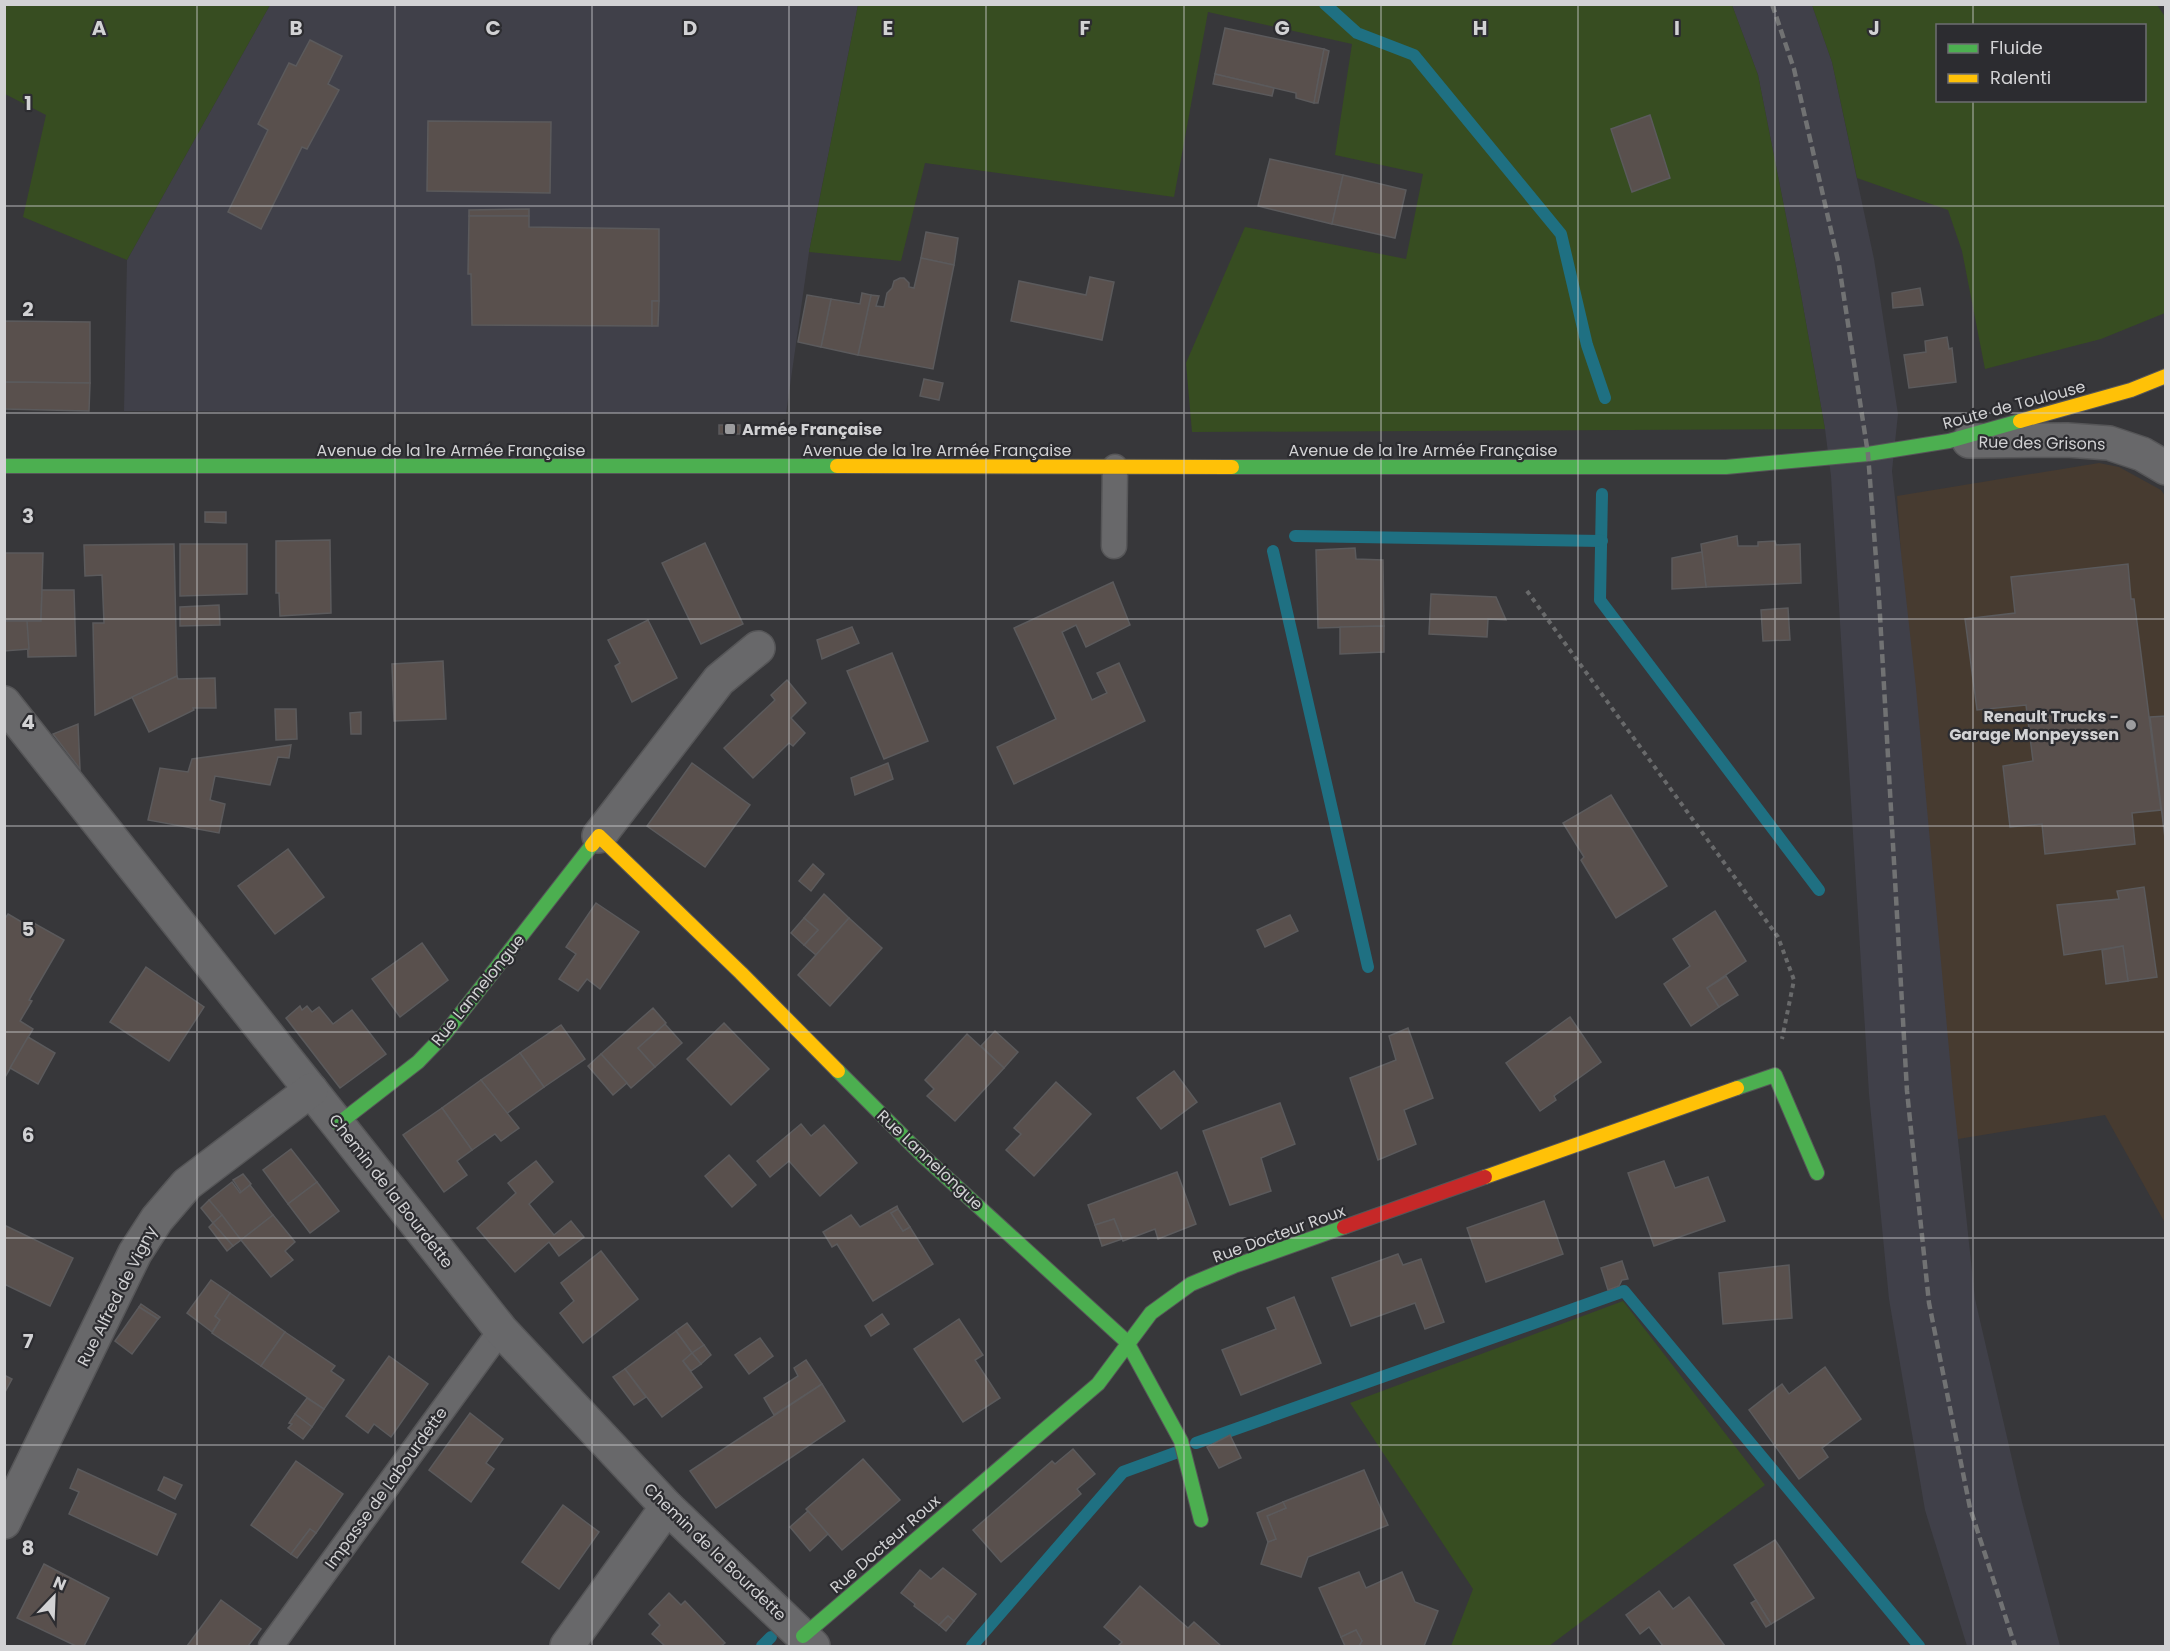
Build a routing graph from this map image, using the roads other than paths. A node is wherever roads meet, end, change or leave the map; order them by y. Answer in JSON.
{"nodes":[{"id":1,"x":2166,"y":376,"type":"edge"},
{"id":2,"x":1949,"y":441,"type":"junction"},
{"id":3,"x":1868,"y":454,"type":"joint"},
{"id":4,"x":4,"y":466,"type":"edge"},
{"id":5,"x":1115,"y":466,"type":"junction"},
{"id":6,"x":2166,"y":468,"type":"edge"},
{"id":7,"x":1114,"y":546,"type":"dead end"},
{"id":8,"x":758,"y":648,"type":"dead end"},
{"id":9,"x":4,"y":703,"type":"edge"},
{"id":10,"x":599,"y":836,"type":"junction"},
{"id":11,"x":311,"y":1090,"type":"junction"},
{"id":12,"x":338,"y":1124,"type":"junction"},
{"id":13,"x":1817,"y":1173,"type":"dead end"},
{"id":14,"x":501,"y":1330,"type":"junction"},
{"id":15,"x":1127,"y":1342,"type":"junction"},
{"id":16,"x":667,"y":1507,"type":"junction"},
{"id":17,"x":1201,"y":1520,"type":"dead end"},
{"id":18,"x":4,"y":1522,"type":"edge"},
{"id":19,"x":808,"y":1641,"type":"edge"},
{"id":20,"x":271,"y":1647,"type":"edge"},
{"id":21,"x":567,"y":1647,"type":"edge"}],
"edges":[{"from":1,"to":2,"type":"street","name":"Route de Toulouse"},
{"from":2,"to":3,"type":"street","name":"Route de Toulouse"},
{"from":2,"to":6,"type":"street","name":"Rue des Grisons"},
{"from":3,"to":5,"type":"street","name":"Avenue de la 1re Armée Française"},
{"from":4,"to":5,"type":"street","name":"Avenue de la 1re Armée Française"},
{"from":5,"to":7,"type":"lane"},
{"from":8,"to":10,"type":"street","name":"Rue Lannelongue"},
{"from":9,"to":11,"type":"street","name":"Chemin de la Bourdette"},
{"from":10,"to":12,"type":"street","name":"Rue Lannelongue"},
{"from":10,"to":15,"type":"street","name":"Rue Lannelongue"},
{"from":11,"to":12,"type":"street","name":"Chemin de la Bourdette"},
{"from":11,"to":18,"type":"street","name":"Rue Alfred de Vigny"},
{"from":12,"to":14,"type":"street","name":"Chemin de la Bourdette"},
{"from":13,"to":15,"type":"street","name":"Rue Docteur Roux"},
{"from":14,"to":16,"type":"street","name":"Chemin de la Bourdette"},
{"from":14,"to":20,"type":"lane","name":"Impasse de Labourdette"},
{"from":15,"to":17,"type":"street","name":"Rue Lannelongue"},
{"from":15,"to":19,"type":"street","name":"Rue Docteur Roux"},
{"from":16,"to":19,"type":"street","name":"Chemin de la Bourdette"},
{"from":16,"to":21,"type":"street"}]}
